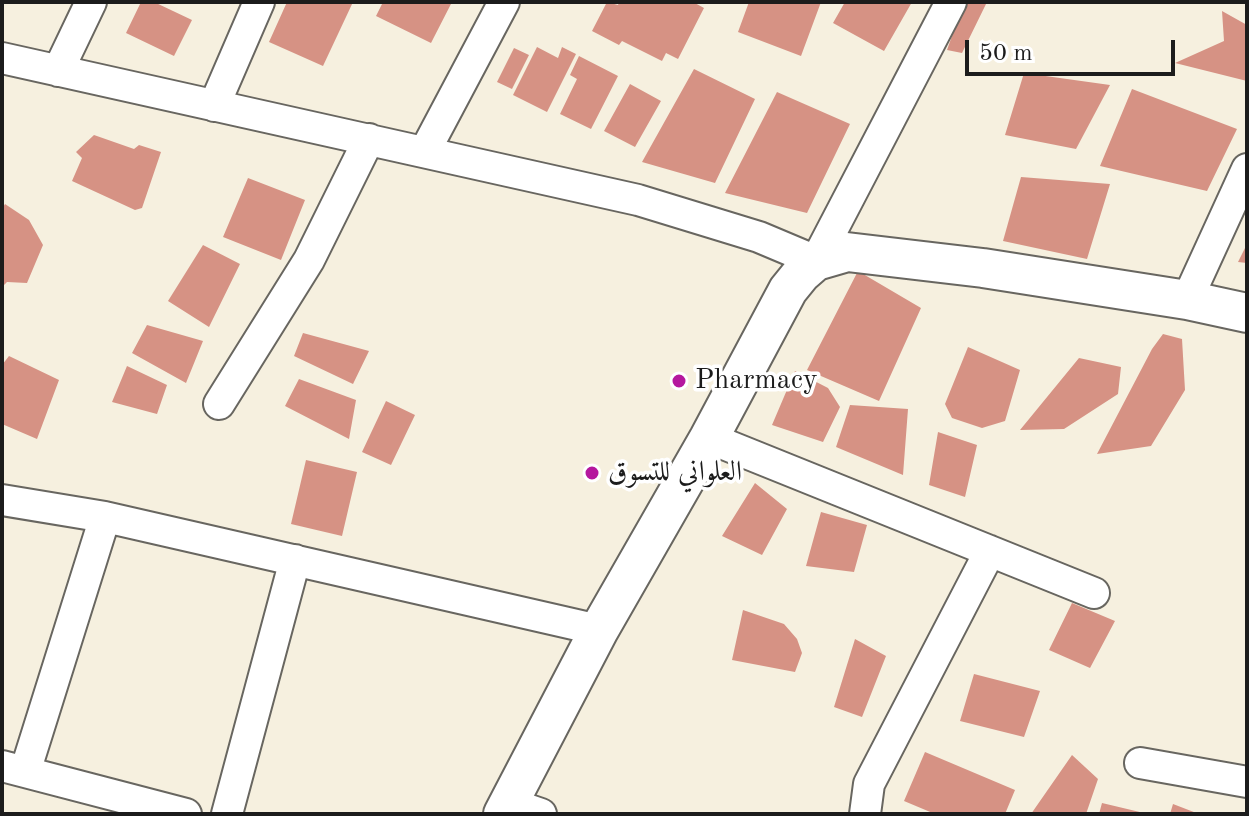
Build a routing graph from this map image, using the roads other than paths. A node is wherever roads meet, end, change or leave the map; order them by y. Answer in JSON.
{"nodes":[{"id":1,"x":91,"y":2,"type":"edge"},
{"id":2,"x":259,"y":2,"type":"edge"},
{"id":3,"x":504,"y":2,"type":"edge"},
{"id":4,"x":951,"y":2,"type":"edge"},
{"id":5,"x":3,"y":61,"type":"edge"},
{"id":6,"x":58,"y":71,"type":"junction"},
{"id":7,"x":214,"y":106,"type":"junction"},
{"id":8,"x":369,"y":139,"type":"junction"},
{"id":9,"x":425,"y":151,"type":"junction"},
{"id":10,"x":1247,"y":169,"type":"edge"},
{"id":11,"x":816,"y":261,"type":"junction"},
{"id":12,"x":1187,"y":300,"type":"junction"},
{"id":13,"x":1247,"y":313,"type":"edge"},
{"id":14,"x":219,"y":404,"type":"dead end"},
{"id":15,"x":709,"y":438,"type":"junction"},
{"id":16,"x":2,"y":500,"type":"edge"},
{"id":17,"x":105,"y":517,"type":"junction"},
{"id":18,"x":990,"y":551,"type":"junction"},
{"id":19,"x":295,"y":560,"type":"junction"},
{"id":20,"x":1094,"y":593,"type":"dead end"},
{"id":21,"x":599,"y":630,"type":"junction"},
{"id":22,"x":1140,"y":763,"type":"dead end"},
{"id":23,"x":14,"y":769,"type":"edge"},
{"id":24,"x":1247,"y":782,"type":"edge"},
{"id":25,"x":518,"y":810,"type":"edge"},
{"id":26,"x":186,"y":814,"type":"edge"},
{"id":27,"x":227,"y":814,"type":"edge"},
{"id":28,"x":865,"y":814,"type":"edge"}],
"edges":[{"from":1,"to":6,"type":"street"},
{"from":2,"to":7,"type":"street"},
{"from":3,"to":9,"type":"street"},
{"from":4,"to":11,"type":"street"},
{"from":5,"to":6,"type":"street"},
{"from":6,"to":7,"type":"street"},
{"from":7,"to":8,"type":"street"},
{"from":8,"to":9,"type":"street"},
{"from":8,"to":14,"type":"street"},
{"from":9,"to":11,"type":"street"},
{"from":10,"to":12,"type":"street"},
{"from":11,"to":12,"type":"street"},
{"from":11,"to":15,"type":"street"},
{"from":12,"to":13,"type":"street"},
{"from":15,"to":18,"type":"street"},
{"from":15,"to":21,"type":"street"},
{"from":16,"to":17,"type":"street"},
{"from":17,"to":19,"type":"street"},
{"from":17,"to":23,"type":"street"},
{"from":18,"to":20,"type":"street"},
{"from":18,"to":28,"type":"street"},
{"from":19,"to":21,"type":"street"},
{"from":19,"to":27,"type":"street"},
{"from":21,"to":25,"type":"street"},
{"from":22,"to":24,"type":"street"},
{"from":23,"to":26,"type":"street"}]}
